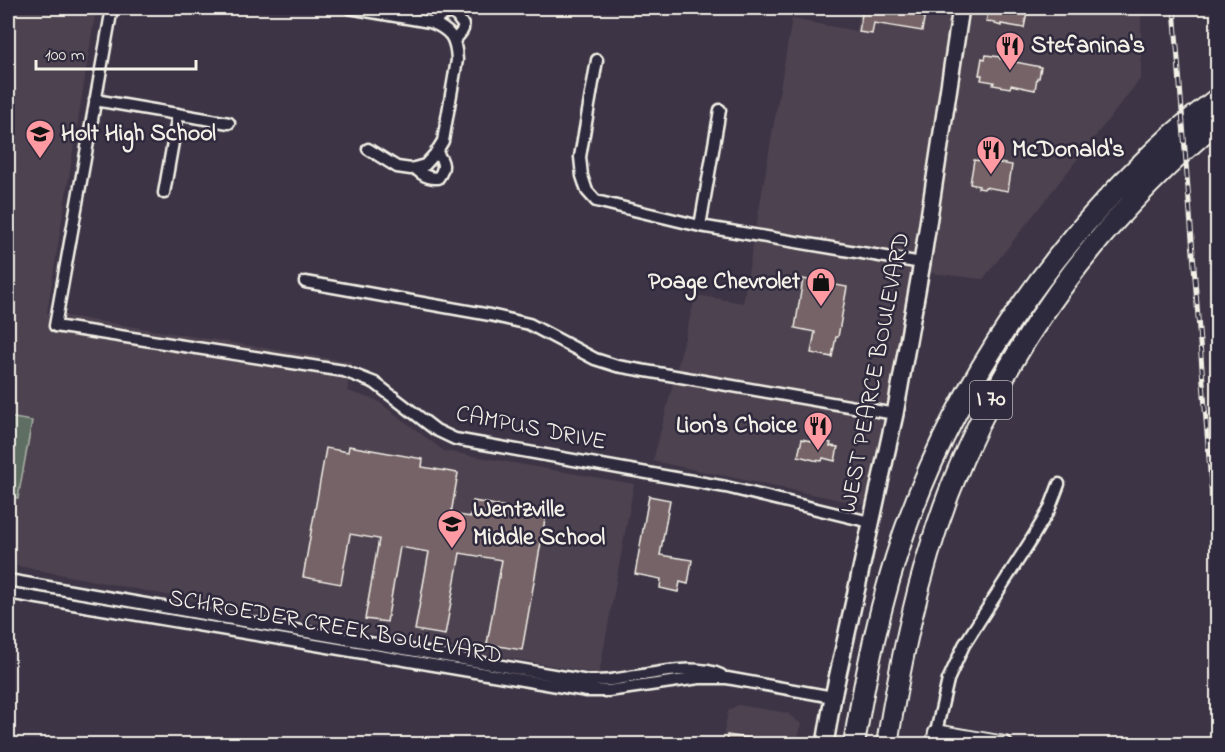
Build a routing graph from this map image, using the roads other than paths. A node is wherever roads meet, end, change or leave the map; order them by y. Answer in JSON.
{"nodes":[{"id":1,"x":111,"y":8,"type":"edge"},
{"id":2,"x":349,"y":8,"type":"edge"},
{"id":3,"x":961,"y":8,"type":"edge"},
{"id":4,"x":434,"y":23,"type":"junction"},
{"id":5,"x":454,"y":41,"type":"junction"},
{"id":6,"x":597,"y":60,"type":"dead end"},
{"id":7,"x":1218,"y":98,"type":"edge"},
{"id":8,"x":95,"y":100,"type":"junction"},
{"id":9,"x":720,"y":110,"type":"dead end"},
{"id":10,"x":178,"y":114,"type":"junction"},
{"id":11,"x":1218,"y":121,"type":"edge"},
{"id":12,"x":228,"y":123,"type":"dead end"},
{"id":13,"x":368,"y":150,"type":"dead end"},
{"id":14,"x":436,"y":152,"type":"junction"},
{"id":15,"x":415,"y":168,"type":"junction"},
{"id":16,"x":164,"y":193,"type":"dead end"},
{"id":17,"x":700,"y":226,"type":"junction"},
{"id":18,"x":922,"y":263,"type":"junction"},
{"id":19,"x":305,"y":282,"type":"dead end"},
{"id":20,"x":895,"y":414,"type":"junction"},
{"id":21,"x":1059,"y":484,"type":"dead end"},
{"id":22,"x":870,"y":522,"type":"junction"},
{"id":23,"x":8,"y":580,"type":"edge"},
{"id":24,"x":8,"y":592,"type":"edge"},
{"id":25,"x":655,"y":679,"type":"junction"},
{"id":26,"x":833,"y":697,"type":"junction"},
{"id":27,"x":935,"y":738,"type":"edge"},
{"id":28,"x":825,"y":744,"type":"edge"},
{"id":29,"x":854,"y":744,"type":"edge"},
{"id":30,"x":886,"y":744,"type":"edge"},
{"id":31,"x":1005,"y":744,"type":"edge"}],
"edges":[{"from":1,"to":8,"type":"street"},
{"from":2,"to":4,"type":"street"},
{"from":3,"to":18,"type":"main road","name":"WEST PEARCE BOULEVARD"},
{"from":4,"to":5,"type":"street"},
{"from":4,"to":5,"type":"street"},
{"from":5,"to":14,"type":"street"},
{"from":6,"to":17,"type":"street"},
{"from":7,"to":29,"type":"highway","number":"I 70"},
{"from":8,"to":10,"type":"street"},
{"from":8,"to":22,"type":"street","name":"CAMPUS DRIVE"},
{"from":9,"to":17,"type":"street"},
{"from":10,"to":12,"type":"street"},
{"from":10,"to":16,"type":"street"},
{"from":11,"to":30,"type":"highway","number":"I 70"},
{"from":13,"to":15,"type":"street"},
{"from":14,"to":15,"type":"street"},
{"from":14,"to":15,"type":"street"},
{"from":17,"to":18,"type":"street"},
{"from":18,"to":20,"type":"main road","name":"WEST PEARCE BOULEVARD"},
{"from":19,"to":20,"type":"street"},
{"from":20,"to":22,"type":"main road","name":"WEST PEARCE BOULEVARD"},
{"from":21,"to":27,"type":"street"},
{"from":22,"to":26,"type":"main road","name":"WEST PEARCE BOULEVARD"},
{"from":23,"to":25,"type":"street","name":"SCHROEDER CREEK BOULEVARD"},
{"from":24,"to":25,"type":"street","name":"SCHROEDER CREEK BOULEVARD"},
{"from":25,"to":26,"type":"street","name":"SCHROEDER CREEK BOULEVARD"},
{"from":26,"to":28,"type":"main road","name":"WEST PEARCE BOULEVARD"},
{"from":27,"to":31,"type":"street"}]}
